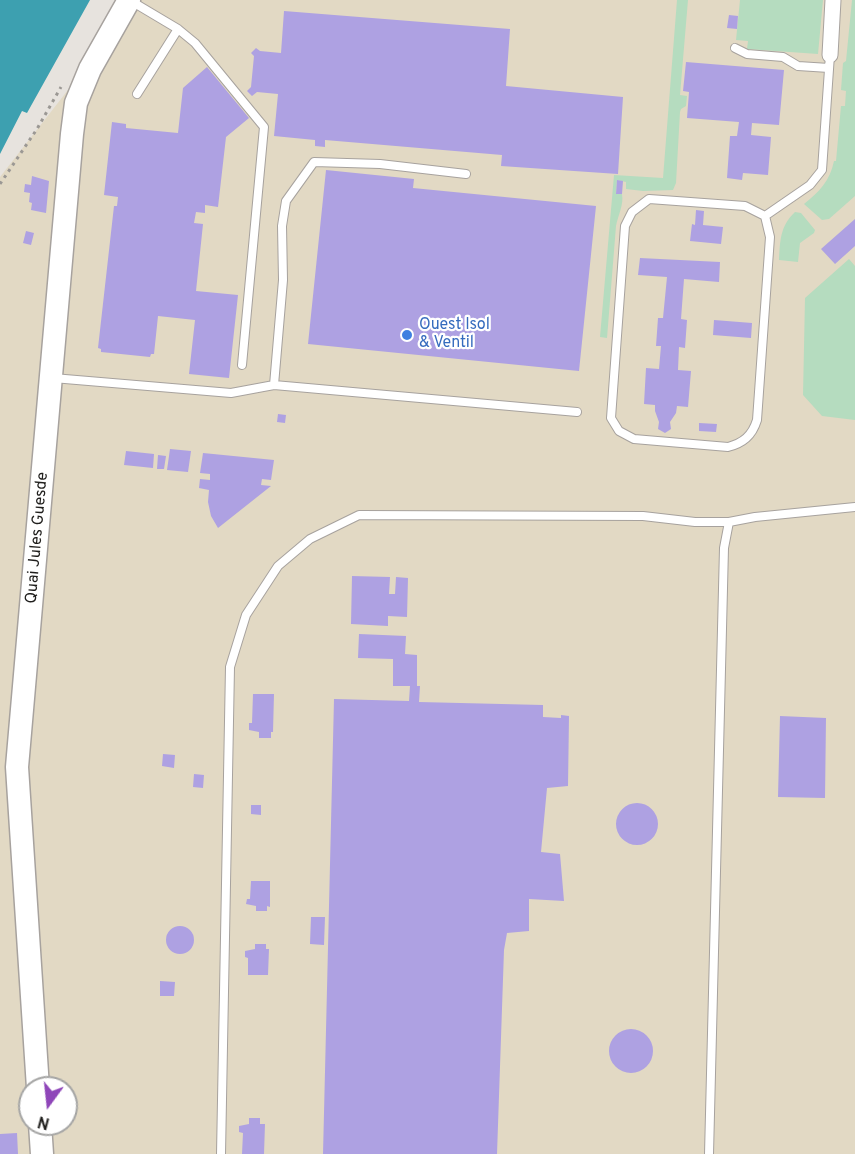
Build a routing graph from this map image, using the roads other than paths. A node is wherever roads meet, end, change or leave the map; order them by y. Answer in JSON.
{"nodes":[{"id":1,"x":129,"y":0,"type":"edge"},
{"id":2,"x":833,"y":0,"type":"edge"},
{"id":3,"x":178,"y":29,"type":"junction"},
{"id":4,"x":735,"y":48,"type":"dead end"},
{"id":5,"x":829,"y":62,"type":"junction"},
{"id":6,"x":137,"y":94,"type":"dead end"},
{"id":7,"x":466,"y":174,"type":"dead end"},
{"id":8,"x":765,"y":216,"type":"junction"},
{"id":9,"x":242,"y":365,"type":"dead end"},
{"id":10,"x":51,"y":377,"type":"junction"},
{"id":11,"x":274,"y":385,"type":"junction"},
{"id":12,"x":577,"y":412,"type":"dead end"},
{"id":13,"x":855,"y":507,"type":"edge"},
{"id":14,"x":729,"y":522,"type":"junction"},
{"id":15,"x":37,"y":1076,"type":"edge"},
{"id":16,"x":41,"y":1136,"type":"edge"},
{"id":17,"x":42,"y":1154,"type":"edge"},
{"id":18,"x":221,"y":1154,"type":"edge"},
{"id":19,"x":709,"y":1154,"type":"edge"}],
"edges":[{"from":1,"to":3,"type":"lane"},
{"from":1,"to":10,"type":"main road","name":"Quai Jules Guesde"},
{"from":2,"to":5,"type":"street"},
{"from":3,"to":6,"type":"lane"},
{"from":3,"to":9,"type":"lane"},
{"from":4,"to":5,"type":"lane"},
{"from":5,"to":8,"type":"lane"},
{"from":7,"to":11,"type":"lane"},
{"from":8,"to":8,"type":"lane"},
{"from":10,"to":11,"type":"lane"},
{"from":10,"to":15,"type":"main road","name":"Quai Jules Guesde"},
{"from":11,"to":12,"type":"lane"},
{"from":13,"to":14,"type":"lane"},
{"from":14,"to":18,"type":"lane"},
{"from":14,"to":19,"type":"lane"},
{"from":16,"to":17,"type":"main road"}]}
